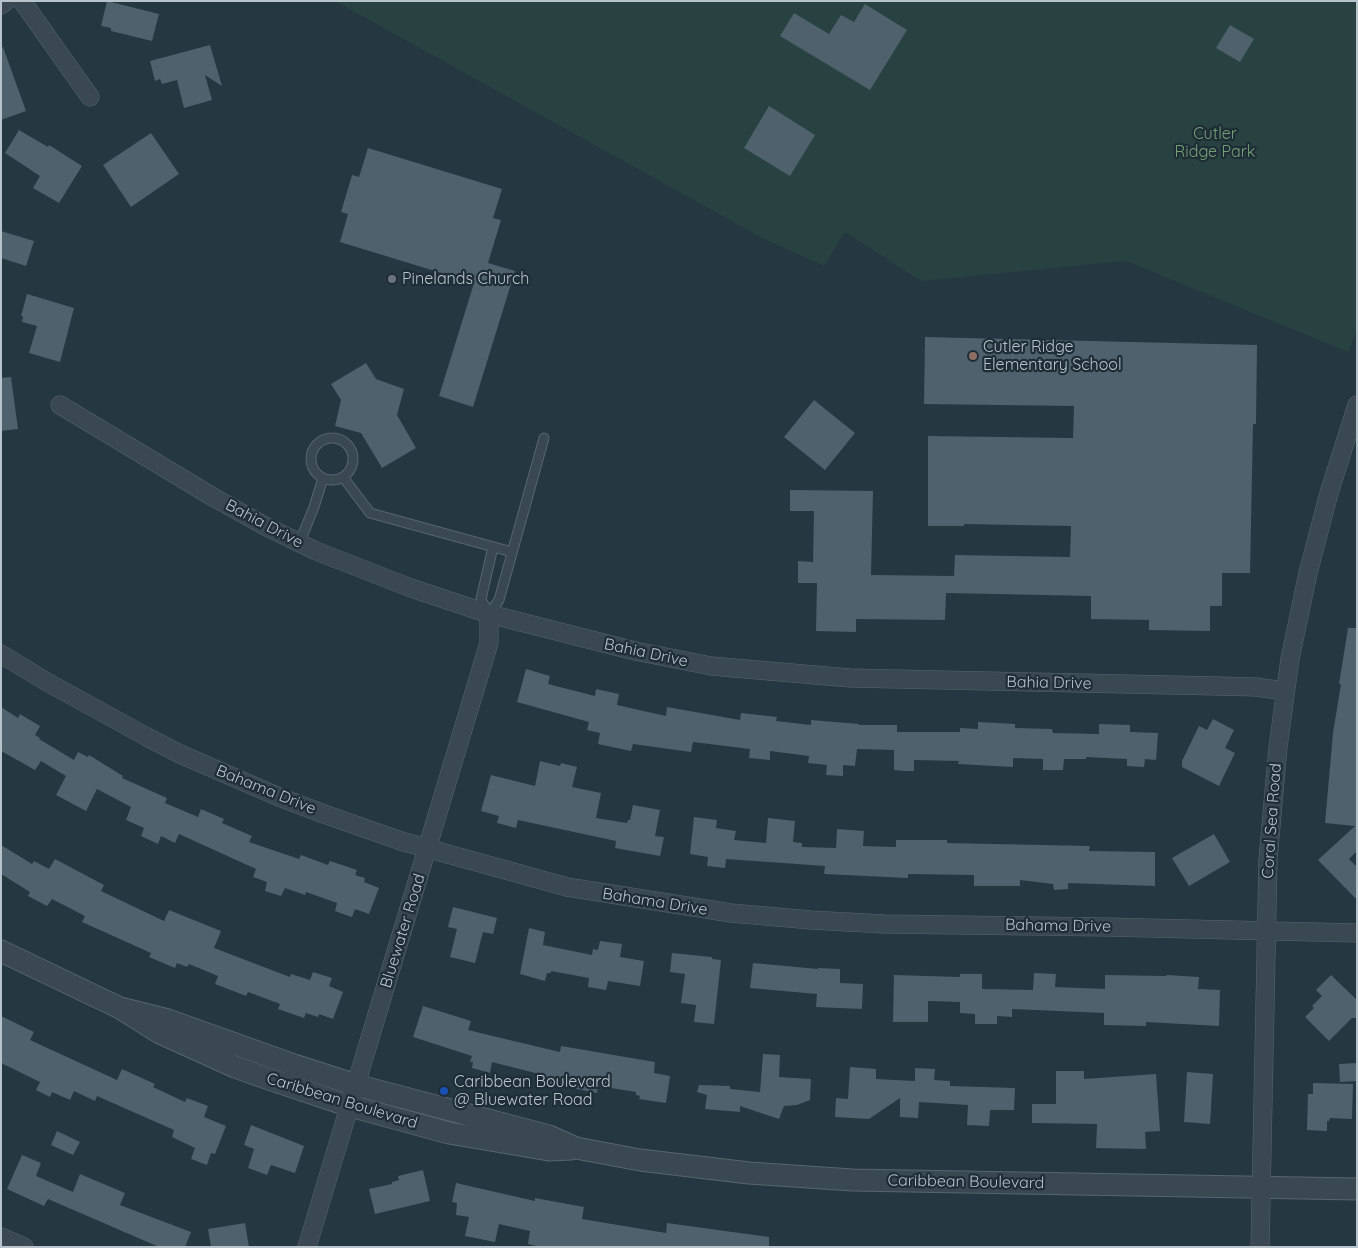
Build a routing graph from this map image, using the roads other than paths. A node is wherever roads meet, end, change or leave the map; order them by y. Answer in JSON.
{"nodes":[{"id":1,"x":6,"y":1,"type":"edge"},
{"id":2,"x":22,"y":1,"type":"edge"},
{"id":3,"x":1,"y":4,"type":"edge"},
{"id":4,"x":90,"y":97,"type":"dead end"},
{"id":5,"x":60,"y":405,"type":"dead end"},
{"id":6,"x":1357,"y":405,"type":"edge"},
{"id":7,"x":544,"y":438,"type":"dead end"},
{"id":8,"x":343,"y":477,"type":"junction"},
{"id":9,"x":323,"y":478,"type":"junction"},
{"id":10,"x":299,"y":544,"type":"junction"},
{"id":11,"x":493,"y":547,"type":"junction"},
{"id":12,"x":512,"y":552,"type":"junction"},
{"id":13,"x":489,"y":614,"type":"junction"},
{"id":14,"x":1,"y":654,"type":"edge"},
{"id":15,"x":1285,"y":691,"type":"junction"},
{"id":16,"x":428,"y":849,"type":"junction"},
{"id":17,"x":1266,"y":930,"type":"junction"},
{"id":18,"x":1357,"y":933,"type":"edge"},
{"id":19,"x":1,"y":951,"type":"edge"},
{"id":20,"x":120,"y":1008,"type":"junction"},
{"id":21,"x":356,"y":1085,"type":"junction"},
{"id":22,"x":350,"y":1106,"type":"junction"},
{"id":23,"x":576,"y":1148,"type":"junction"},
{"id":24,"x":1261,"y":1188,"type":"junction"},
{"id":25,"x":1357,"y":1189,"type":"edge"},
{"id":26,"x":1,"y":1237,"type":"edge"},
{"id":27,"x":24,"y":1247,"type":"edge"},
{"id":28,"x":307,"y":1247,"type":"edge"},
{"id":29,"x":1260,"y":1247,"type":"edge"}],
"edges":[{"from":1,"to":3,"type":"street"},
{"from":2,"to":4,"type":"street"},
{"from":5,"to":10,"type":"street","name":"Bahia Drive"},
{"from":6,"to":15,"type":"street","name":"Coral Sea Road"},
{"from":7,"to":12,"type":"lane"},
{"from":8,"to":9,"type":"lane"},
{"from":8,"to":9,"type":"lane"},
{"from":8,"to":11,"type":"lane"},
{"from":9,"to":10,"type":"lane"},
{"from":10,"to":13,"type":"street","name":"Bahia Drive"},
{"from":11,"to":12,"type":"lane"},
{"from":11,"to":13,"type":"lane"},
{"from":12,"to":13,"type":"lane"},
{"from":13,"to":15,"type":"street","name":"Bahia Drive"},
{"from":13,"to":16,"type":"street","name":"Bluewater Road"},
{"from":14,"to":16,"type":"street","name":"Bahama Drive"},
{"from":15,"to":17,"type":"street","name":"Coral Sea Road"},
{"from":16,"to":17,"type":"street","name":"Bahama Drive"},
{"from":16,"to":21,"type":"street","name":"Bluewater Road"},
{"from":17,"to":18,"type":"street","name":"Bahama Drive"},
{"from":17,"to":24,"type":"street","name":"Coral Sea Road"},
{"from":19,"to":20,"type":"street","name":"Caribbean Boulevard"},
{"from":20,"to":21,"type":"street","name":"Caribbean Boulevard"},
{"from":20,"to":22,"type":"street","name":"Caribbean Boulevard"},
{"from":21,"to":22,"type":"street","name":"Bluewater Road"},
{"from":21,"to":23,"type":"street","name":"Caribbean Boulevard"},
{"from":22,"to":23,"type":"street","name":"Caribbean Boulevard"},
{"from":22,"to":28,"type":"street","name":"Bluewater Road"},
{"from":23,"to":24,"type":"street","name":"Caribbean Boulevard"},
{"from":24,"to":25,"type":"street","name":"Caribbean Boulevard"},
{"from":24,"to":29,"type":"street","name":"Coral Sea Road"},
{"from":26,"to":27,"type":"street"}]}
